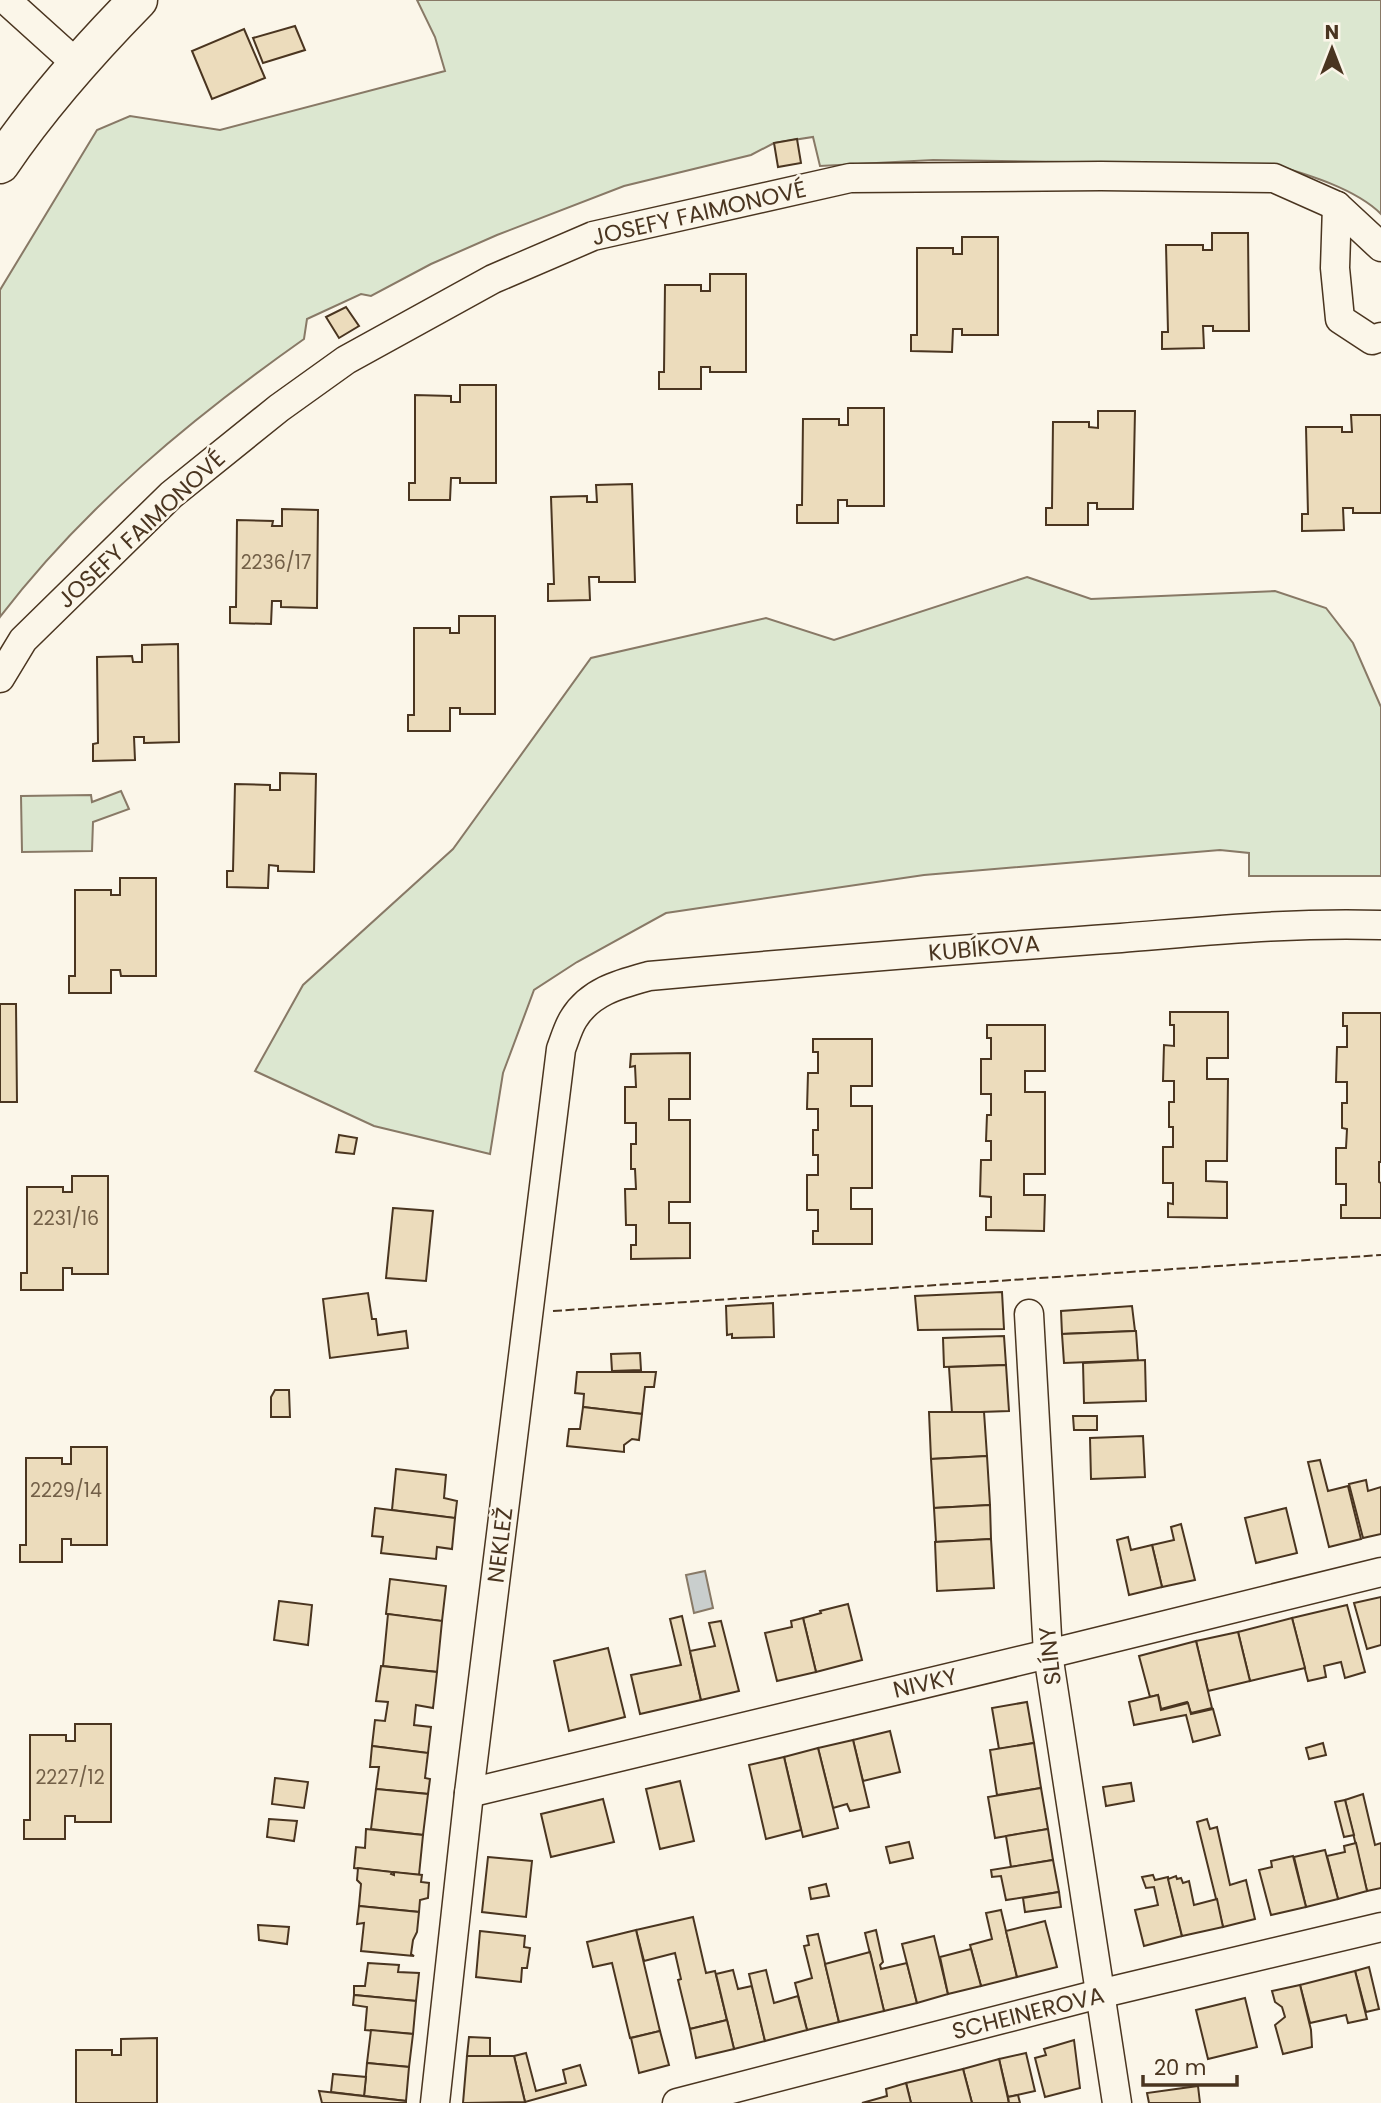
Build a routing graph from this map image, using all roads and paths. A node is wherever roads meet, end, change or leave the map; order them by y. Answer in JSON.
{"nodes":[{"id":1,"x":6,"y":0,"type":"edge"},
{"id":2,"x":138,"y":0,"type":"edge"},
{"id":3,"x":78,"y":65,"type":"junction"},
{"id":4,"x":0,"y":164,"type":"edge"},
{"id":5,"x":1337,"y":206,"type":"junction"},
{"id":6,"x":1381,"y":247,"type":"edge"},
{"id":7,"x":1381,"y":337,"type":"edge"},
{"id":8,"x":0,"y":678,"type":"edge"},
{"id":9,"x":1381,"y":925,"type":"edge"},
{"id":10,"x":592,"y":997,"type":"joint"},
{"id":11,"x":1030,"y":1314,"type":"dead end"},
{"id":12,"x":1381,"y":1572,"type":"edge"},
{"id":13,"x":1048,"y":1654,"type":"junction"},
{"id":14,"x":469,"y":1793,"type":"junction"},
{"id":15,"x":1381,"y":1927,"type":"edge"},
{"id":16,"x":1099,"y":1994,"type":"junction"},
{"id":17,"x":435,"y":2103,"type":"edge"},
{"id":18,"x":677,"y":2103,"type":"edge"},
{"id":19,"x":1117,"y":2103,"type":"edge"}],
"edges":[{"from":1,"to":3,"type":"street"},
{"from":2,"to":3,"type":"street"},
{"from":3,"to":4,"type":"street"},
{"from":5,"to":6,"type":"street","name":"JOSEFY FAIMONOVÉ"},
{"from":5,"to":7,"type":"street"},
{"from":5,"to":8,"type":"street","name":"JOSEFY FAIMONOVÉ"},
{"from":9,"to":10,"type":"street","name":"KUBÍKOVA"},
{"from":10,"to":14,"type":"street","name":"NEKLEŽ"},
{"from":11,"to":13,"type":"street","name":"SLÍNY"},
{"from":12,"to":13,"type":"street","name":"NIVKY"},
{"from":13,"to":14,"type":"street","name":"NIVKY"},
{"from":13,"to":16,"type":"street","name":"SLÍNY"},
{"from":14,"to":17,"type":"street","name":"NEKLEŽ"},
{"from":15,"to":16,"type":"street","name":"SCHEINEROVA"},
{"from":16,"to":18,"type":"street","name":"SCHEINEROVA"},
{"from":16,"to":19,"type":"street","name":"SLÍNY"}]}
